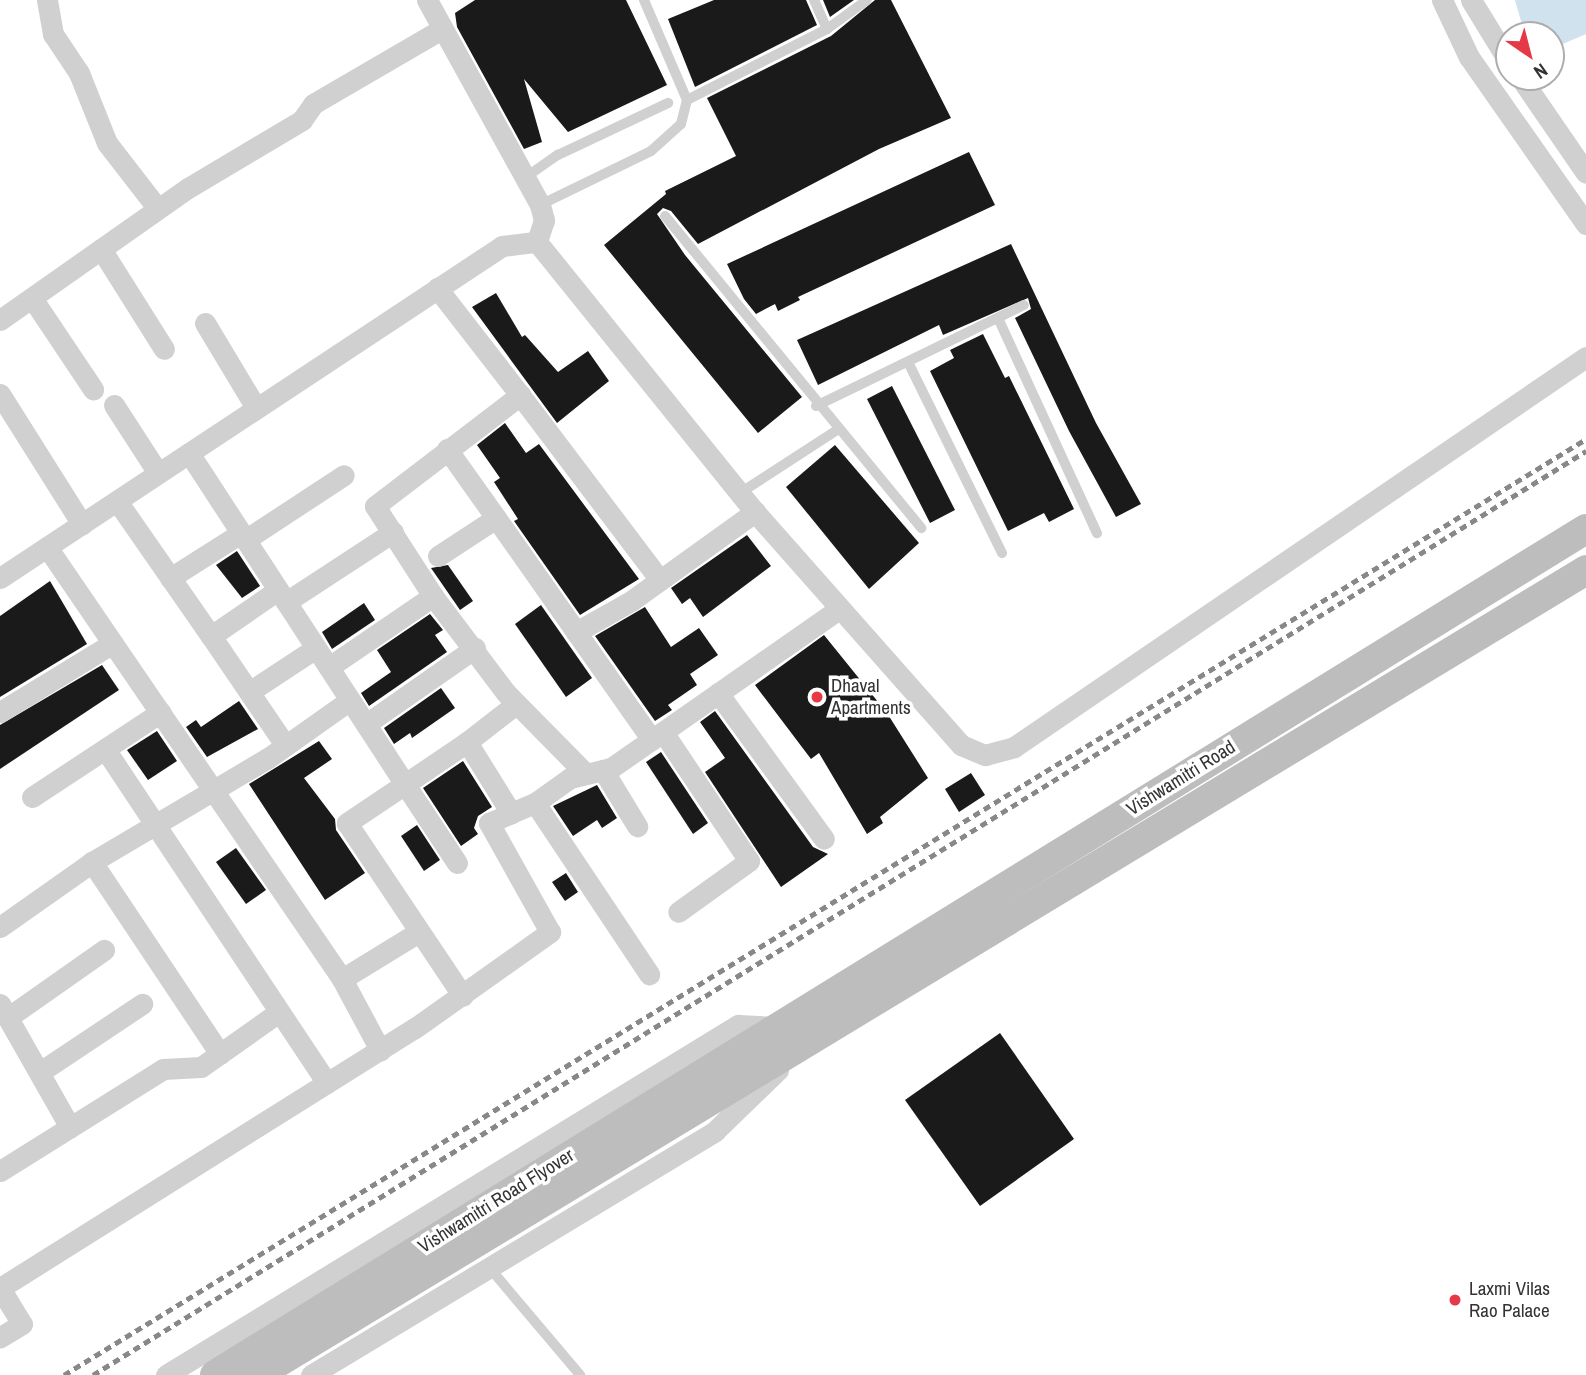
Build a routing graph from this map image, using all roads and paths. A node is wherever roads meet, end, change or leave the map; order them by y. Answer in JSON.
{"nodes":[{"id":1,"x":47,"y":0,"type":"edge"},
{"id":2,"x":426,"y":0,"type":"edge"},
{"id":3,"x":644,"y":0,"type":"edge"},
{"id":4,"x":814,"y":0,"type":"edge"},
{"id":5,"x":867,"y":0,"type":"edge"},
{"id":6,"x":1442,"y":0,"type":"edge"},
{"id":7,"x":1471,"y":0,"type":"edge"},
{"id":8,"x":442,"y":29,"type":"junction"},
{"id":9,"x":827,"y":29,"type":"junction"},
{"id":10,"x":1495,"y":39,"type":"edge"},
{"id":11,"x":1530,"y":91,"type":"edge"},
{"id":12,"x":687,"y":100,"type":"junction"},
{"id":13,"x":668,"y":103,"type":"dead end"},
{"id":14,"x":1586,"y":173,"type":"edge"},
{"id":15,"x":526,"y":177,"type":"junction"},
{"id":16,"x":540,"y":205,"type":"junction"},
{"id":17,"x":158,"y":209,"type":"junction"},
{"id":18,"x":665,"y":216,"type":"dead end"},
{"id":19,"x":1586,"y":224,"type":"edge"},
{"id":20,"x":537,"y":242,"type":"junction"},
{"id":21,"x":101,"y":249,"type":"junction"},
{"id":22,"x":437,"y":288,"type":"junction"},
{"id":23,"x":32,"y":298,"type":"junction"},
{"id":24,"x":1024,"y":304,"type":"dead end"},
{"id":25,"x":998,"y":318,"type":"junction"},
{"id":26,"x":0,"y":320,"type":"edge"},
{"id":27,"x":205,"y":323,"type":"dead end"},
{"id":28,"x":164,"y":349,"type":"dead end"},
{"id":29,"x":1586,"y":357,"type":"edge"},
{"id":30,"x":908,"y":362,"type":"junction"},
{"id":31,"x":93,"y":388,"type":"dead end"},
{"id":32,"x":0,"y":394,"type":"edge"},
{"id":33,"x":520,"y":394,"type":"junction"},
{"id":34,"x":114,"y":405,"type":"dead end"},
{"id":35,"x":816,"y":406,"type":"junction"},
{"id":36,"x":256,"y":408,"type":"junction"},
{"id":37,"x":837,"y":430,"type":"junction"},
{"id":38,"x":447,"y":449,"type":"junction"},
{"id":39,"x":189,"y":453,"type":"junction"},
{"id":40,"x":158,"y":473,"type":"junction"},
{"id":41,"x":344,"y":475,"type":"dead end"},
{"id":42,"x":740,"y":493,"type":"junction"},
{"id":43,"x":117,"y":501,"type":"junction"},
{"id":44,"x":755,"y":512,"type":"junction"},
{"id":45,"x":496,"y":518,"type":"junction"},
{"id":46,"x":82,"y":524,"type":"junction"},
{"id":47,"x":920,"y":527,"type":"dead end"},
{"id":48,"x":1586,"y":529,"type":"edge"},
{"id":49,"x":393,"y":533,"type":"junction"},
{"id":50,"x":1097,"y":533,"type":"dead end"},
{"id":51,"x":243,"y":536,"type":"junction"},
{"id":52,"x":47,"y":547,"type":"junction"},
{"id":53,"x":1002,"y":553,"type":"dead end"},
{"id":54,"x":439,"y":556,"type":"dead end"},
{"id":55,"x":1586,"y":570,"type":"edge"},
{"id":56,"x":0,"y":578,"type":"edge"},
{"id":57,"x":170,"y":578,"type":"junction"},
{"id":58,"x":660,"y":580,"type":"junction"},
{"id":59,"x":282,"y":596,"type":"junction"},
{"id":60,"x":433,"y":596,"type":"junction"},
{"id":61,"x":840,"y":608,"type":"junction"},
{"id":62,"x":576,"y":632,"type":"junction"},
{"id":63,"x":211,"y":636,"type":"junction"},
{"id":64,"x":113,"y":643,"type":"junction"},
{"id":65,"x":316,"y":648,"type":"junction"},
{"id":66,"x":475,"y":648,"type":"junction"},
{"id":67,"x":329,"y":667,"type":"junction"},
{"id":68,"x":248,"y":692,"type":"junction"},
{"id":69,"x":718,"y":693,"type":"junction"},
{"id":70,"x":350,"y":700,"type":"junction"},
{"id":71,"x":516,"y":704,"type":"junction"},
{"id":72,"x":0,"y":712,"type":"edge"},
{"id":73,"x":161,"y":712,"type":"junction"},
{"id":74,"x":366,"y":724,"type":"junction"},
{"id":75,"x":657,"y":736,"type":"junction"},
{"id":76,"x":467,"y":742,"type":"junction"},
{"id":77,"x":285,"y":745,"type":"junction"},
{"id":78,"x":105,"y":749,"type":"junction"},
{"id":79,"x":594,"y":772,"type":"junction"},
{"id":80,"x":405,"y":784,"type":"junction"},
{"id":81,"x":215,"y":790,"type":"junction"},
{"id":82,"x":32,"y":797,"type":"dead end"},
{"id":83,"x":535,"y":803,"type":"junction"},
{"id":84,"x":511,"y":813,"type":"junction"},
{"id":85,"x":154,"y":825,"type":"junction"},
{"id":86,"x":637,"y":826,"type":"dead end"},
{"id":87,"x":824,"y":839,"type":"dead end"},
{"id":88,"x":92,"y":862,"type":"junction"},
{"id":89,"x":457,"y":863,"type":"dead end"},
{"id":90,"x":678,"y":912,"type":"dead end"},
{"id":91,"x":0,"y":927,"type":"edge"},
{"id":92,"x":417,"y":933,"type":"junction"},
{"id":93,"x":104,"y":950,"type":"dead end"},
{"id":94,"x":649,"y":974,"type":"dead end"},
{"id":95,"x":342,"y":979,"type":"junction"},
{"id":96,"x":463,"y":996,"type":"junction"},
{"id":97,"x":142,"y":1004,"type":"dead end"},
{"id":98,"x":5,"y":1010,"type":"edge"},
{"id":99,"x":279,"y":1012,"type":"junction"},
{"id":100,"x":776,"y":1027,"type":"junction"},
{"id":101,"x":380,"y":1050,"type":"junction"},
{"id":102,"x":797,"y":1051,"type":"junction"},
{"id":103,"x":220,"y":1054,"type":"junction"},
{"id":104,"x":40,"y":1072,"type":"junction"},
{"id":105,"x":327,"y":1083,"type":"junction"},
{"id":106,"x":70,"y":1127,"type":"junction"},
{"id":107,"x":4,"y":1161,"type":"edge"},
{"id":108,"x":488,"y":1266,"type":"junction"},
{"id":109,"x":0,"y":1288,"type":"edge"},
{"id":110,"x":0,"y":1337,"type":"edge"},
{"id":111,"x":166,"y":1375,"type":"edge"},
{"id":112,"x":215,"y":1375,"type":"edge"},
{"id":113,"x":257,"y":1375,"type":"edge"},
{"id":114,"x":310,"y":1375,"type":"edge"},
{"id":115,"x":580,"y":1375,"type":"edge"}],
"edges":[{"from":1,"to":17,"type":"street"},
{"from":2,"to":8,"type":"street"},
{"from":3,"to":12,"type":"lane"},
{"from":4,"to":9,"type":"lane"},
{"from":5,"to":9,"type":"lane"},
{"from":6,"to":19,"type":"street"},
{"from":7,"to":10,"type":"street"},
{"from":8,"to":15,"type":"street"},
{"from":8,"to":17,"type":"street"},
{"from":9,"to":12,"type":"lane"},
{"from":11,"to":14,"type":"street"},
{"from":12,"to":16,"type":"lane"},
{"from":13,"to":15,"type":"lane"},
{"from":15,"to":16,"type":"street"},
{"from":16,"to":20,"type":"street"},
{"from":17,"to":21,"type":"street"},
{"from":18,"to":35,"type":"lane"},
{"from":20,"to":22,"type":"street"},
{"from":20,"to":42,"type":"street"},
{"from":21,"to":23,"type":"street"},
{"from":21,"to":28,"type":"street"},
{"from":22,"to":33,"type":"street"},
{"from":22,"to":36,"type":"street"},
{"from":23,"to":26,"type":"street"},
{"from":23,"to":31,"type":"street"},
{"from":24,"to":25,"type":"lane"},
{"from":25,"to":30,"type":"lane"},
{"from":25,"to":50,"type":"lane"},
{"from":27,"to":36,"type":"street"},
{"from":29,"to":61,"type":"street"},
{"from":30,"to":35,"type":"lane"},
{"from":30,"to":53,"type":"lane"},
{"from":32,"to":46,"type":"street"},
{"from":33,"to":38,"type":"street"},
{"from":33,"to":58,"type":"street"},
{"from":34,"to":40,"type":"street"},
{"from":35,"to":37,"type":"lane"},
{"from":36,"to":39,"type":"street"},
{"from":37,"to":42,"type":"lane"},
{"from":37,"to":47,"type":"lane"},
{"from":38,"to":45,"type":"street"},
{"from":38,"to":49,"type":"street"},
{"from":39,"to":40,"type":"street"},
{"from":39,"to":51,"type":"street"},
{"from":40,"to":43,"type":"street"},
{"from":41,"to":51,"type":"street"},
{"from":42,"to":44,"type":"street"},
{"from":43,"to":46,"type":"street"},
{"from":43,"to":57,"type":"street"},
{"from":44,"to":58,"type":"street"},
{"from":44,"to":61,"type":"street"},
{"from":45,"to":54,"type":"street"},
{"from":45,"to":62,"type":"street"},
{"from":46,"to":52,"type":"street"},
{"from":48,"to":100,"type":"main road","name":"Vishwamitri Road"},
{"from":49,"to":59,"type":"street"},
{"from":49,"to":60,"type":"street"},
{"from":51,"to":57,"type":"street"},
{"from":51,"to":59,"type":"street"},
{"from":52,"to":56,"type":"street"},
{"from":52,"to":64,"type":"street"},
{"from":55,"to":102,"type":"main road","name":"Vishwamitri Road"},
{"from":57,"to":63,"type":"street"},
{"from":58,"to":62,"type":"street"},
{"from":59,"to":63,"type":"street"},
{"from":59,"to":65,"type":"street"},
{"from":60,"to":66,"type":"street"},
{"from":60,"to":67,"type":"street"},
{"from":61,"to":69,"type":"street"},
{"from":62,"to":75,"type":"street"},
{"from":63,"to":68,"type":"street"},
{"from":64,"to":72,"type":"street"},
{"from":64,"to":73,"type":"street"},
{"from":65,"to":67,"type":"street"},
{"from":65,"to":68,"type":"street"},
{"from":66,"to":71,"type":"street"},
{"from":66,"to":74,"type":"street"},
{"from":67,"to":70,"type":"street"},
{"from":68,"to":77,"type":"street"},
{"from":69,"to":75,"type":"street"},
{"from":69,"to":87,"type":"street"},
{"from":70,"to":74,"type":"street"},
{"from":70,"to":77,"type":"street"},
{"from":71,"to":76,"type":"street"},
{"from":71,"to":79,"type":"street"},
{"from":73,"to":78,"type":"street"},
{"from":73,"to":81,"type":"street"},
{"from":74,"to":80,"type":"street"},
{"from":75,"to":79,"type":"street"},
{"from":75,"to":90,"type":"street"},
{"from":76,"to":80,"type":"street"},
{"from":76,"to":84,"type":"street"},
{"from":77,"to":81,"type":"street"},
{"from":78,"to":82,"type":"street"},
{"from":78,"to":85,"type":"street"},
{"from":79,"to":83,"type":"street"},
{"from":79,"to":86,"type":"street"},
{"from":80,"to":89,"type":"street"},
{"from":80,"to":92,"type":"street"},
{"from":81,"to":85,"type":"street"},
{"from":81,"to":95,"type":"street"},
{"from":83,"to":84,"type":"street"},
{"from":83,"to":94,"type":"street"},
{"from":84,"to":96,"type":"street"},
{"from":85,"to":88,"type":"street"},
{"from":85,"to":99,"type":"street"},
{"from":88,"to":91,"type":"street"},
{"from":88,"to":103,"type":"street"},
{"from":92,"to":95,"type":"street"},
{"from":92,"to":96,"type":"street"},
{"from":93,"to":98,"type":"street"},
{"from":95,"to":101,"type":"street"},
{"from":96,"to":101,"type":"street"},
{"from":97,"to":104,"type":"street"},
{"from":98,"to":104,"type":"street"},
{"from":99,"to":103,"type":"street"},
{"from":99,"to":105,"type":"street"},
{"from":100,"to":111,"type":"street"},
{"from":100,"to":112,"type":"main road","name":"Vishwamitri Road Flyover"},
{"from":101,"to":105,"type":"street"},
{"from":102,"to":108,"type":"street"},
{"from":102,"to":113,"type":"main road","name":"Vishwamitri Road Flyover"},
{"from":103,"to":106,"type":"street"},
{"from":104,"to":106,"type":"street"},
{"from":105,"to":109,"type":"street"},
{"from":106,"to":107,"type":"street"},
{"from":108,"to":114,"type":"street"},
{"from":108,"to":115,"type":"lane"},
{"from":109,"to":110,"type":"street"}]}
